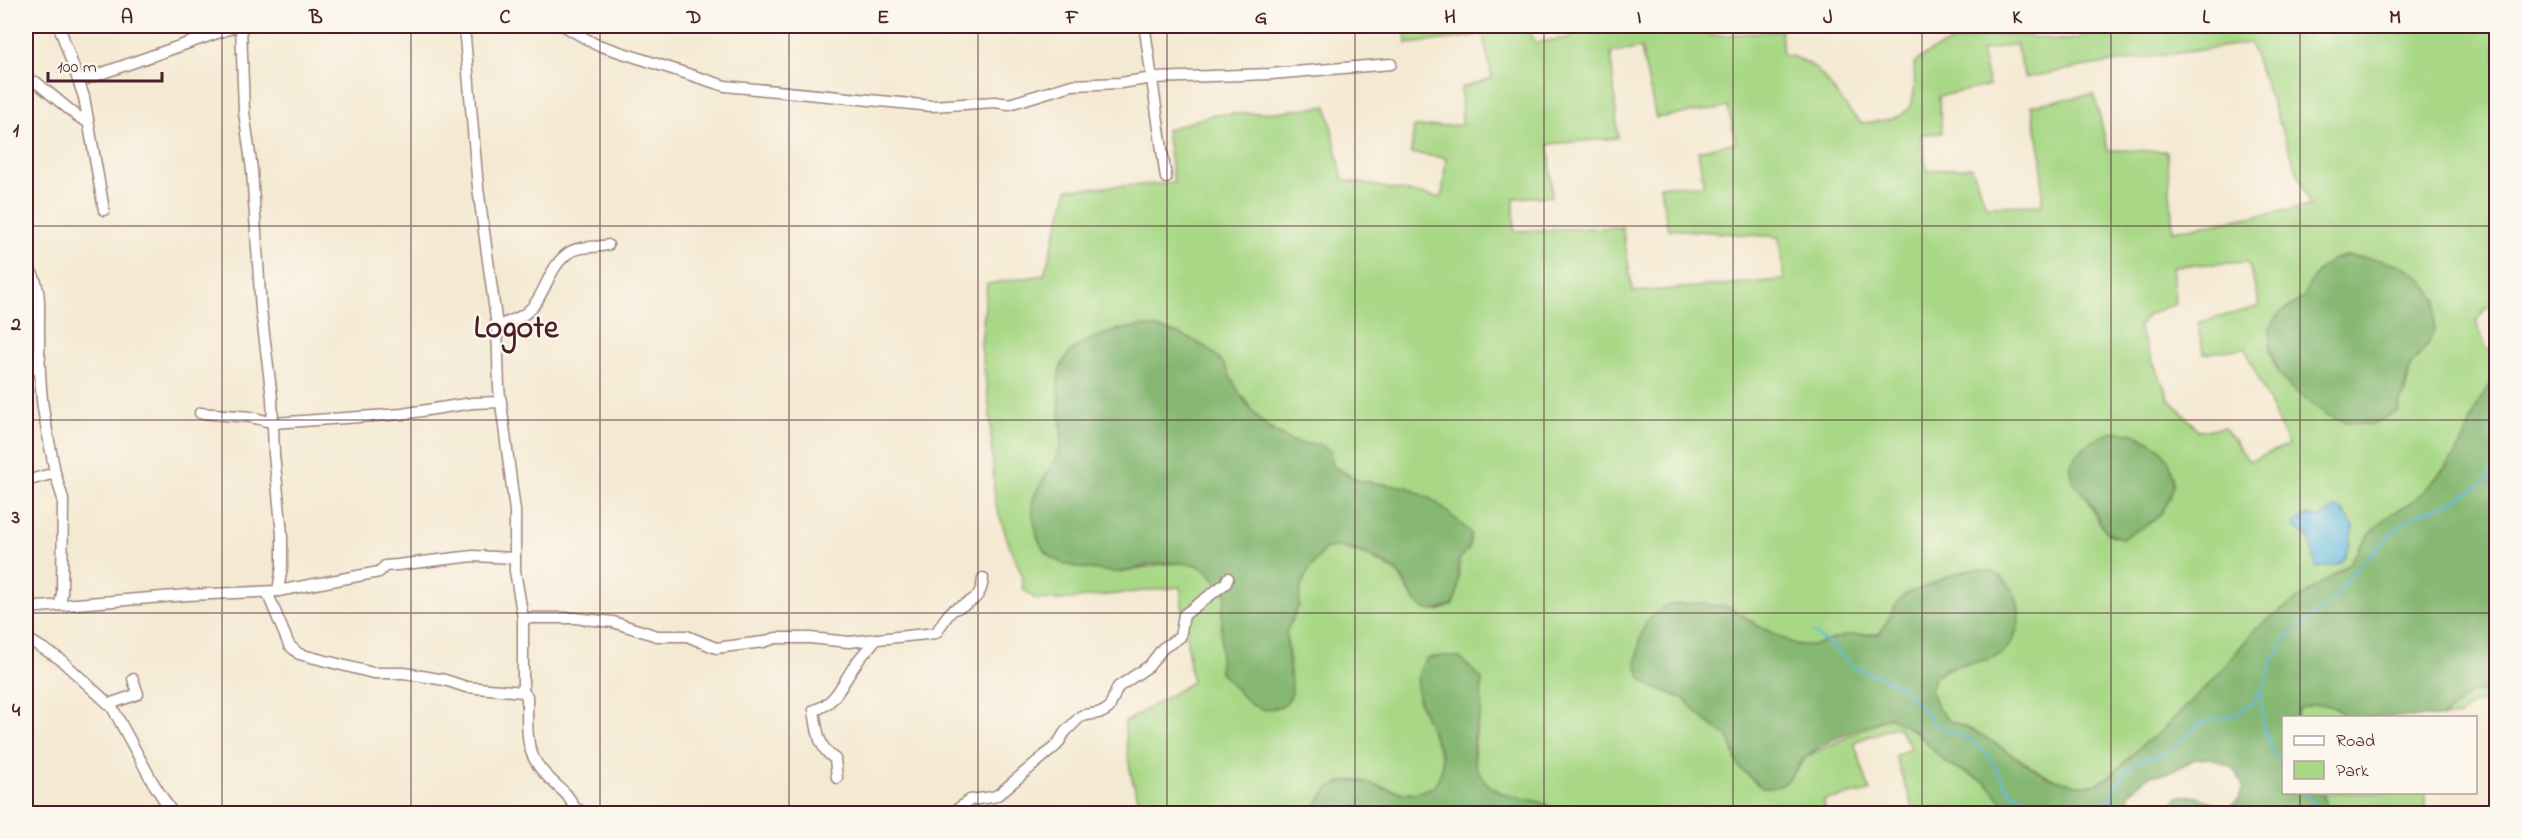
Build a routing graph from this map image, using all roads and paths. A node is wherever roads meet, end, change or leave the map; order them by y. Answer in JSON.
{"nodes":[{"id":1,"x":59,"y":26,"type":"edge"},
{"id":2,"x":239,"y":26,"type":"edge"},
{"id":3,"x":464,"y":26,"type":"edge"},
{"id":4,"x":564,"y":26,"type":"edge"},
{"id":5,"x":1152,"y":26,"type":"edge"},
{"id":6,"x":1391,"y":64,"type":"dead end"},
{"id":7,"x":1153,"y":78,"type":"junction"},
{"id":8,"x":80,"y":81,"type":"junction"},
{"id":9,"x":36,"y":82,"type":"dead end"},
{"id":10,"x":88,"y":122,"type":"junction"},
{"id":11,"x":1166,"y":178,"type":"dead end"},
{"id":12,"x":104,"y":210,"type":"dead end"},
{"id":13,"x":608,"y":245,"type":"dead end"},
{"id":14,"x":26,"y":265,"type":"edge"},
{"id":15,"x":497,"y":326,"type":"junction"},
{"id":16,"x":40,"y":357,"type":"junction"},
{"id":17,"x":26,"y":376,"type":"edge"},
{"id":18,"x":501,"y":402,"type":"junction"},
{"id":19,"x":200,"y":413,"type":"dead end"},
{"id":20,"x":274,"y":423,"type":"junction"},
{"id":21,"x":55,"y":473,"type":"junction"},
{"id":22,"x":26,"y":481,"type":"edge"},
{"id":23,"x":515,"y":558,"type":"junction"},
{"id":24,"x":983,"y":578,"type":"dead end"},
{"id":25,"x":1228,"y":578,"type":"dead end"},
{"id":26,"x":278,"y":591,"type":"junction"},
{"id":27,"x":267,"y":592,"type":"junction"},
{"id":28,"x":60,"y":605,"type":"junction"},
{"id":29,"x":26,"y":608,"type":"edge"},
{"id":30,"x":523,"y":618,"type":"junction"},
{"id":31,"x":26,"y":638,"type":"edge"},
{"id":32,"x":876,"y":639,"type":"junction"},
{"id":33,"x":133,"y":680,"type":"dead end"},
{"id":34,"x":523,"y":692,"type":"junction"},
{"id":35,"x":109,"y":704,"type":"junction"},
{"id":36,"x":837,"y":778,"type":"dead end"},
{"id":37,"x":173,"y":813,"type":"edge"},
{"id":38,"x":585,"y":813,"type":"edge"},
{"id":39,"x":951,"y":813,"type":"edge"}],
"edges":[{"from":1,"to":8,"type":"street"},
{"from":2,"to":8,"type":"street"},
{"from":2,"to":20,"type":"street"},
{"from":3,"to":15,"type":"street"},
{"from":4,"to":7,"type":"street"},
{"from":5,"to":7,"type":"street"},
{"from":6,"to":7,"type":"street"},
{"from":7,"to":11,"type":"street"},
{"from":8,"to":10,"type":"street"},
{"from":9,"to":10,"type":"street"},
{"from":10,"to":12,"type":"street"},
{"from":13,"to":15,"type":"street"},
{"from":14,"to":16,"type":"street"},
{"from":15,"to":18,"type":"street"},
{"from":16,"to":17,"type":"street"},
{"from":16,"to":21,"type":"street"},
{"from":18,"to":20,"type":"street"},
{"from":18,"to":23,"type":"street"},
{"from":19,"to":20,"type":"street"},
{"from":20,"to":26,"type":"street"},
{"from":21,"to":22,"type":"street"},
{"from":21,"to":28,"type":"street"},
{"from":23,"to":26,"type":"street"},
{"from":23,"to":30,"type":"street"},
{"from":24,"to":32,"type":"street"},
{"from":25,"to":39,"type":"street"},
{"from":26,"to":27,"type":"street"},
{"from":27,"to":28,"type":"street"},
{"from":27,"to":34,"type":"street"},
{"from":28,"to":29,"type":"street"},
{"from":30,"to":32,"type":"street"},
{"from":30,"to":34,"type":"street"},
{"from":31,"to":35,"type":"street"},
{"from":32,"to":36,"type":"street"},
{"from":33,"to":35,"type":"street"},
{"from":34,"to":38,"type":"street"},
{"from":35,"to":37,"type":"street"}]}
